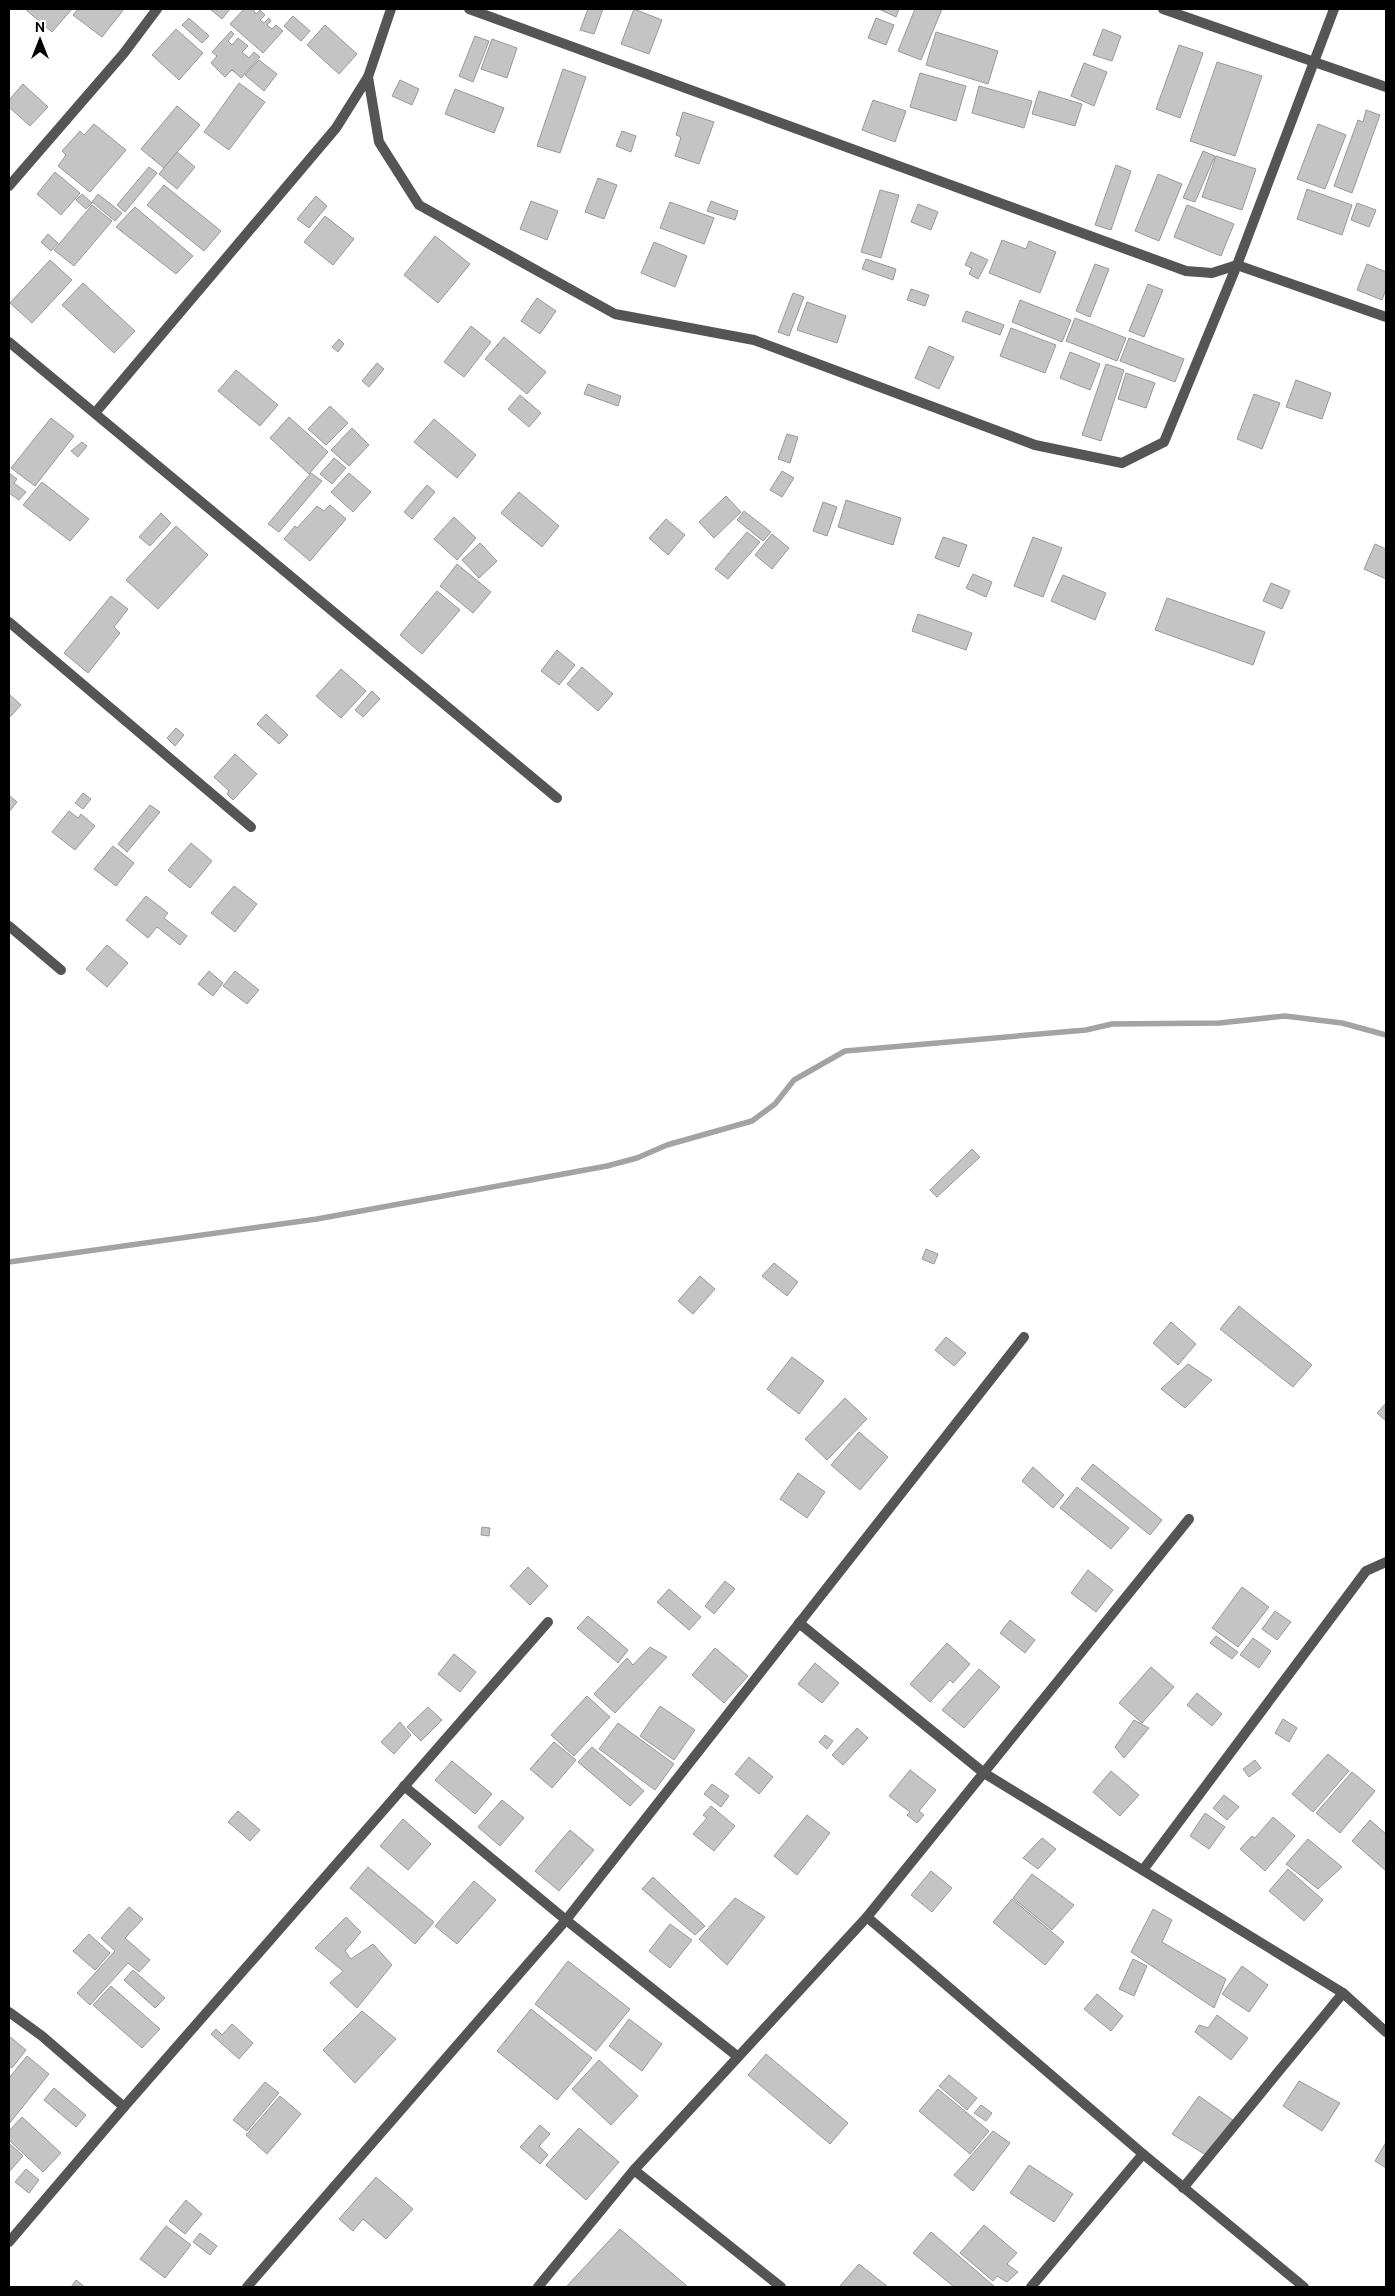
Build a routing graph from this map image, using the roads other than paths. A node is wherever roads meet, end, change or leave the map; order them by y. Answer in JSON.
{"nodes":[{"id":1,"x":157,"y":9,"type":"edge"},
{"id":2,"x":391,"y":9,"type":"edge"},
{"id":3,"x":469,"y":9,"type":"edge"},
{"id":4,"x":1163,"y":9,"type":"edge"},
{"id":5,"x":1334,"y":9,"type":"edge"},
{"id":6,"x":1315,"y":60,"type":"junction"},
{"id":7,"x":368,"y":77,"type":"junction"},
{"id":8,"x":1386,"y":86,"type":"edge"},
{"id":9,"x":9,"y":186,"type":"edge"},
{"id":10,"x":1236,"y":265,"type":"junction"},
{"id":11,"x":1386,"y":317,"type":"edge"},
{"id":12,"x":9,"y":342,"type":"edge"},
{"id":13,"x":95,"y":413,"type":"junction"},
{"id":14,"x":9,"y":622,"type":"edge"},
{"id":15,"x":557,"y":798,"type":"dead end"},
{"id":16,"x":251,"y":826,"type":"dead end"},
{"id":17,"x":9,"y":926,"type":"edge"},
{"id":18,"x":61,"y":970,"type":"dead end"},
{"id":19,"x":1024,"y":1337,"type":"dead end"},
{"id":20,"x":1188,"y":1519,"type":"dead end"},
{"id":21,"x":1386,"y":1562,"type":"edge"},
{"id":22,"x":548,"y":1622,"type":"dead end"},
{"id":23,"x":799,"y":1622,"type":"junction"},
{"id":24,"x":984,"y":1773,"type":"junction"},
{"id":25,"x":404,"y":1786,"type":"junction"},
{"id":26,"x":1143,"y":1870,"type":"junction"},
{"id":27,"x":867,"y":1918,"type":"junction"},
{"id":28,"x":566,"y":1920,"type":"junction"},
{"id":29,"x":1343,"y":1993,"type":"junction"},
{"id":30,"x":9,"y":2012,"type":"edge"},
{"id":31,"x":1386,"y":2032,"type":"edge"},
{"id":32,"x":737,"y":2056,"type":"junction"},
{"id":33,"x":124,"y":2107,"type":"junction"},
{"id":34,"x":1143,"y":2154,"type":"junction"},
{"id":35,"x":634,"y":2170,"type":"junction"},
{"id":36,"x":1183,"y":2188,"type":"junction"},
{"id":37,"x":9,"y":2242,"type":"edge"},
{"id":38,"x":247,"y":2287,"type":"edge"},
{"id":39,"x":538,"y":2287,"type":"edge"},
{"id":40,"x":781,"y":2287,"type":"edge"},
{"id":41,"x":1031,"y":2287,"type":"edge"},
{"id":42,"x":1304,"y":2287,"type":"edge"}],
"edges":[{"from":1,"to":9,"type":"street"},
{"from":2,"to":7,"type":"street"},
{"from":3,"to":10,"type":"street"},
{"from":4,"to":6,"type":"street"},
{"from":5,"to":6,"type":"street"},
{"from":6,"to":8,"type":"street"},
{"from":6,"to":10,"type":"street"},
{"from":7,"to":10,"type":"street"},
{"from":7,"to":13,"type":"street"},
{"from":10,"to":11,"type":"street"},
{"from":12,"to":13,"type":"street"},
{"from":13,"to":15,"type":"street"},
{"from":14,"to":16,"type":"street"},
{"from":17,"to":18,"type":"street"},
{"from":19,"to":23,"type":"street"},
{"from":20,"to":24,"type":"street"},
{"from":21,"to":26,"type":"street"},
{"from":22,"to":25,"type":"street"},
{"from":23,"to":24,"type":"street"},
{"from":23,"to":28,"type":"street"},
{"from":24,"to":26,"type":"street"},
{"from":24,"to":27,"type":"street"},
{"from":25,"to":28,"type":"street"},
{"from":25,"to":33,"type":"street"},
{"from":26,"to":29,"type":"street"},
{"from":27,"to":32,"type":"street"},
{"from":27,"to":34,"type":"street"},
{"from":28,"to":32,"type":"street"},
{"from":28,"to":38,"type":"street"},
{"from":29,"to":31,"type":"street"},
{"from":29,"to":36,"type":"street"},
{"from":30,"to":33,"type":"street"},
{"from":32,"to":35,"type":"street"},
{"from":33,"to":37,"type":"street"},
{"from":34,"to":36,"type":"street"},
{"from":34,"to":41,"type":"street"},
{"from":35,"to":39,"type":"street"},
{"from":35,"to":40,"type":"street"},
{"from":36,"to":42,"type":"street"}]}
